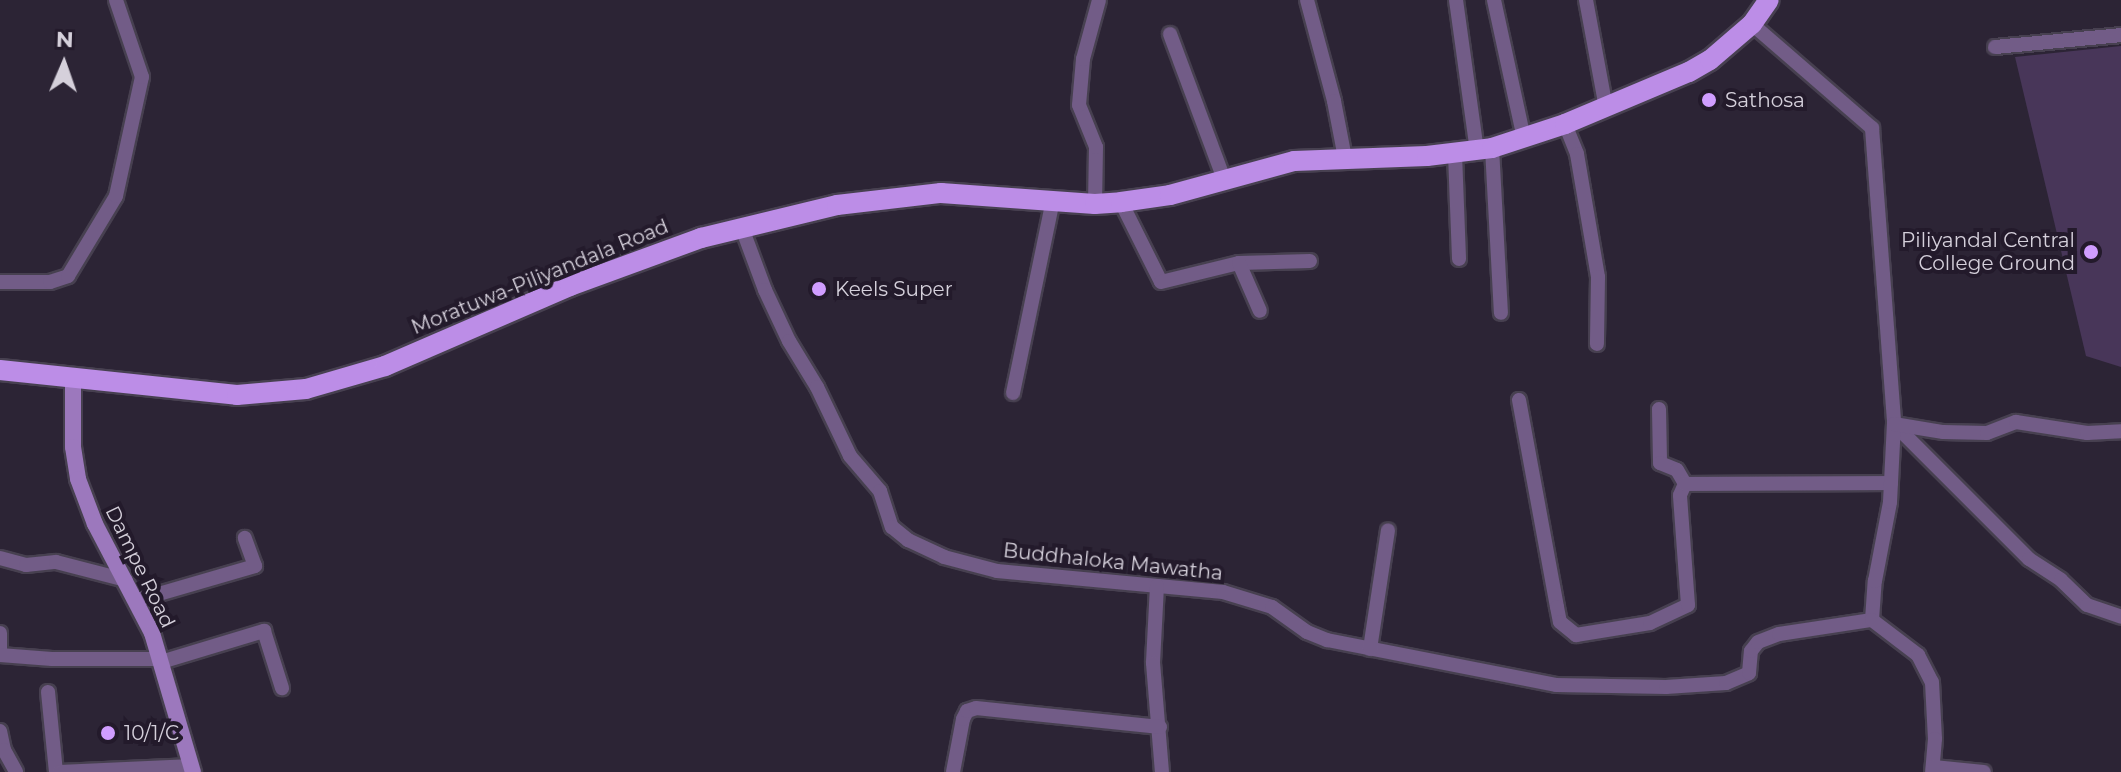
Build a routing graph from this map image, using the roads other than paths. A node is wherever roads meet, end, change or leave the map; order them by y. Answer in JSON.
{"nodes":[{"id":1,"x":116,"y":0,"type":"edge"},
{"id":2,"x":1099,"y":0,"type":"edge"},
{"id":3,"x":1307,"y":0,"type":"edge"},
{"id":4,"x":1456,"y":0,"type":"edge"},
{"id":5,"x":1494,"y":0,"type":"edge"},
{"id":6,"x":1586,"y":0,"type":"edge"},
{"id":7,"x":1769,"y":0,"type":"edge"},
{"id":8,"x":1752,"y":24,"type":"junction"},
{"id":9,"x":1170,"y":34,"type":"dead end"},
{"id":10,"x":2121,"y":35,"type":"edge"},
{"id":11,"x":1995,"y":47,"type":"dead end"},
{"id":12,"x":1606,"y":108,"type":"junction"},
{"id":13,"x":1565,"y":124,"type":"junction"},
{"id":14,"x":1524,"y":139,"type":"junction"},
{"id":15,"x":1485,"y":149,"type":"junction"},
{"id":16,"x":1455,"y":154,"type":"junction"},
{"id":17,"x":1345,"y":158,"type":"junction"},
{"id":18,"x":1224,"y":179,"type":"junction"},
{"id":19,"x":1053,"y":200,"type":"junction"},
{"id":20,"x":1121,"y":202,"type":"junction"},
{"id":21,"x":1095,"y":204,"type":"junction"},
{"id":22,"x":742,"y":228,"type":"junction"},
{"id":23,"x":1459,"y":259,"type":"dead end"},
{"id":24,"x":1310,"y":261,"type":"dead end"},
{"id":25,"x":1239,"y":263,"type":"junction"},
{"id":26,"x":0,"y":282,"type":"edge"},
{"id":27,"x":1260,"y":311,"type":"dead end"},
{"id":28,"x":1501,"y":313,"type":"dead end"},
{"id":29,"x":1597,"y":344,"type":"dead end"},
{"id":30,"x":0,"y":370,"type":"edge"},
{"id":31,"x":73,"y":377,"type":"junction"},
{"id":32,"x":1013,"y":393,"type":"dead end"},
{"id":33,"x":1519,"y":400,"type":"dead end"},
{"id":34,"x":1659,"y":409,"type":"dead end"},
{"id":35,"x":1894,"y":424,"type":"junction"},
{"id":36,"x":2121,"y":431,"type":"edge"},
{"id":37,"x":1891,"y":483,"type":"junction"},
{"id":38,"x":1685,"y":484,"type":"junction"},
{"id":39,"x":1388,"y":530,"type":"dead end"},
{"id":40,"x":245,"y":538,"type":"dead end"},
{"id":41,"x":0,"y":558,"type":"edge"},
{"id":42,"x":126,"y":580,"type":"junction"},
{"id":43,"x":1157,"y":586,"type":"junction"},
{"id":44,"x":138,"y":600,"type":"junction"},
{"id":45,"x":2121,"y":617,"type":"edge"},
{"id":46,"x":1872,"y":620,"type":"junction"},
{"id":47,"x":0,"y":633,"type":"edge"},
{"id":48,"x":1370,"y":649,"type":"junction"},
{"id":49,"x":160,"y":661,"type":"junction"},
{"id":50,"x":282,"y":688,"type":"dead end"},
{"id":51,"x":48,"y":692,"type":"dead end"},
{"id":52,"x":1160,"y":727,"type":"junction"},
{"id":53,"x":0,"y":731,"type":"edge"},
{"id":54,"x":192,"y":769,"type":"edge"},
{"id":55,"x":1933,"y":770,"type":"edge"},
{"id":56,"x":16,"y":772,"type":"edge"},
{"id":57,"x":58,"y":772,"type":"edge"},
{"id":58,"x":953,"y":772,"type":"edge"},
{"id":59,"x":1162,"y":772,"type":"edge"},
{"id":60,"x":1984,"y":772,"type":"edge"}],
"edges":[{"from":1,"to":26,"type":"street"},
{"from":2,"to":21,"type":"street"},
{"from":3,"to":17,"type":"street"},
{"from":4,"to":15,"type":"street"},
{"from":5,"to":14,"type":"street"},
{"from":6,"to":12,"type":"street"},
{"from":7,"to":8,"type":"main road","name":"Moratuwa-Piliyandala Road"},
{"from":8,"to":12,"type":"main road","name":"Moratuwa-Piliyandala Road"},
{"from":8,"to":35,"type":"street"},
{"from":9,"to":18,"type":"street"},
{"from":10,"to":11,"type":"street"},
{"from":12,"to":13,"type":"main road","name":"Moratuwa-Piliyandala Road"},
{"from":13,"to":14,"type":"main road","name":"Moratuwa-Piliyandala Road"},
{"from":13,"to":29,"type":"street"},
{"from":14,"to":15,"type":"main road","name":"Moratuwa-Piliyandala Road"},
{"from":15,"to":16,"type":"main road","name":"Moratuwa-Piliyandala Road"},
{"from":15,"to":28,"type":"street"},
{"from":16,"to":17,"type":"main road","name":"Moratuwa-Piliyandala Road"},
{"from":16,"to":23,"type":"street"},
{"from":17,"to":18,"type":"main road","name":"Moratuwa-Piliyandala Road"},
{"from":18,"to":20,"type":"main road","name":"Moratuwa-Piliyandala Road"},
{"from":19,"to":21,"type":"main road","name":"Moratuwa-Piliyandala Road"},
{"from":19,"to":22,"type":"main road","name":"Moratuwa-Piliyandala Road"},
{"from":19,"to":32,"type":"street"},
{"from":20,"to":21,"type":"main road","name":"Moratuwa-Piliyandala Road"},
{"from":20,"to":25,"type":"street"},
{"from":22,"to":31,"type":"main road","name":"Moratuwa-Piliyandala Road"},
{"from":22,"to":43,"type":"street","name":"Buddhaloka Mawatha"},
{"from":24,"to":25,"type":"street"},
{"from":25,"to":27,"type":"street"},
{"from":30,"to":31,"type":"main road","name":"Moratuwa-Piliyandala Road"},
{"from":31,"to":42,"type":"street","name":"Dampe Road"},
{"from":33,"to":38,"type":"street"},
{"from":34,"to":38,"type":"street"},
{"from":35,"to":36,"type":"street"},
{"from":35,"to":37,"type":"street"},
{"from":35,"to":45,"type":"street"},
{"from":37,"to":38,"type":"street"},
{"from":37,"to":46,"type":"street"},
{"from":39,"to":48,"type":"street"},
{"from":40,"to":44,"type":"street"},
{"from":41,"to":42,"type":"street"},
{"from":42,"to":44,"type":"street","name":"Dampe Road"},
{"from":43,"to":48,"type":"street","name":"Buddhaloka Mawatha"},
{"from":43,"to":52,"type":"street"},
{"from":44,"to":49,"type":"street","name":"Dampe Road"},
{"from":46,"to":48,"type":"street","name":"Buddhaloka Mawatha"},
{"from":46,"to":55,"type":"street"},
{"from":47,"to":49,"type":"street"},
{"from":49,"to":50,"type":"street"},
{"from":49,"to":54,"type":"street","name":"Dampe Road"},
{"from":51,"to":57,"type":"street"},
{"from":52,"to":58,"type":"street"},
{"from":52,"to":59,"type":"street"},
{"from":53,"to":56,"type":"street"},
{"from":54,"to":57,"type":"street"},
{"from":55,"to":60,"type":"street"}]}
